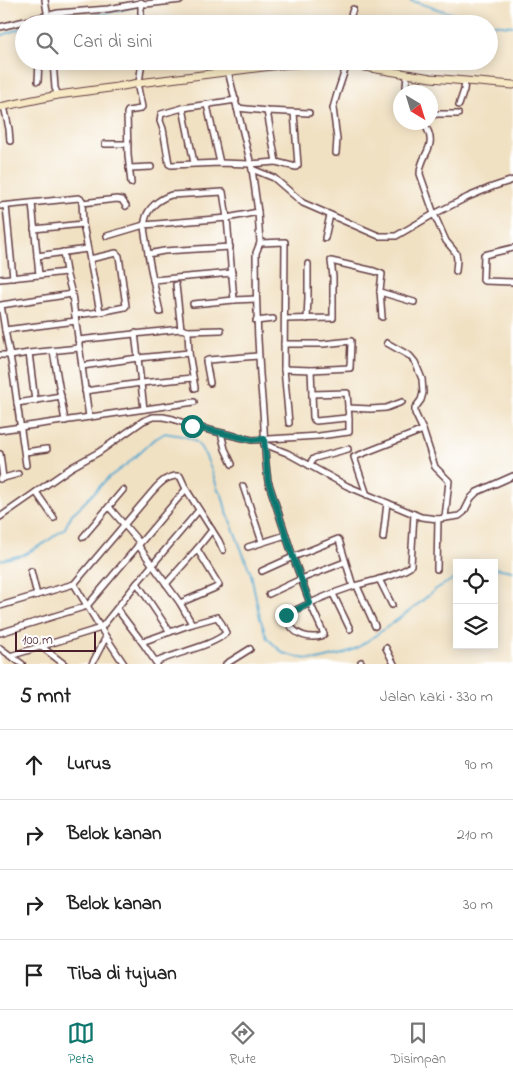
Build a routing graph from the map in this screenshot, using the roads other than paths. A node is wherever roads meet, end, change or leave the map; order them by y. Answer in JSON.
{"nodes":[{"id":1,"x":45,"y":0,"type":"edge"},
{"id":2,"x":181,"y":0,"type":"edge"},
{"id":3,"x":140,"y":1,"type":"edge"},
{"id":4,"x":353,"y":9,"type":"dead end"},
{"id":5,"x":47,"y":15,"type":"edge"},
{"id":6,"x":54,"y":15,"type":"edge"},
{"id":7,"x":141,"y":15,"type":"edge"},
{"id":8,"x":351,"y":15,"type":"edge"},
{"id":9,"x":15,"y":24,"type":"edge"},
{"id":10,"x":0,"y":27,"type":"edge"},
{"id":11,"x":39,"y":70,"type":"edge"},
{"id":12,"x":54,"y":70,"type":"edge"},
{"id":13,"x":140,"y":70,"type":"edge"},
{"id":14,"x":237,"y":70,"type":"edge"},
{"id":15,"x":342,"y":70,"type":"edge"},
{"id":16,"x":384,"y":70,"type":"edge"},
{"id":17,"x":228,"y":71,"type":"junction"},
{"id":18,"x":407,"y":74,"type":"junction"},
{"id":19,"x":38,"y":81,"type":"dead end"},
{"id":20,"x":465,"y":81,"type":"junction"},
{"id":21,"x":138,"y":83,"type":"junction"},
{"id":22,"x":406,"y":85,"type":"edge"},
{"id":23,"x":513,"y":85,"type":"edge"},
{"id":24,"x":58,"y":95,"type":"junction"},
{"id":25,"x":236,"y":100,"type":"junction"},
{"id":26,"x":207,"y":105,"type":"junction"},
{"id":27,"x":459,"y":105,"type":"dead end"},
{"id":28,"x":2,"y":106,"type":"edge"},
{"id":29,"x":183,"y":108,"type":"junction"},
{"id":30,"x":237,"y":108,"type":"junction"},
{"id":31,"x":266,"y":111,"type":"junction"},
{"id":32,"x":294,"y":113,"type":"junction"},
{"id":33,"x":309,"y":113,"type":"dead end"},
{"id":34,"x":438,"y":114,"type":"edge"},
{"id":35,"x":458,"y":114,"type":"dead end"},
{"id":36,"x":428,"y":130,"type":"edge"},
{"id":37,"x":10,"y":141,"type":"dead end"},
{"id":38,"x":105,"y":144,"type":"dead end"},
{"id":39,"x":128,"y":144,"type":"junction"},
{"id":40,"x":336,"y":153,"type":"dead end"},
{"id":41,"x":220,"y":162,"type":"junction"},
{"id":42,"x":276,"y":162,"type":"junction"},
{"id":43,"x":194,"y":163,"type":"junction"},
{"id":44,"x":151,"y":167,"type":"dead end"},
{"id":45,"x":251,"y":167,"type":"junction"},
{"id":46,"x":129,"y":168,"type":"junction"},
{"id":47,"x":513,"y":180,"type":"edge"},
{"id":48,"x":131,"y":183,"type":"dead end"},
{"id":49,"x":32,"y":203,"type":"junction"},
{"id":50,"x":82,"y":203,"type":"junction"},
{"id":51,"x":3,"y":206,"type":"edge"},
{"id":52,"x":126,"y":206,"type":"dead end"},
{"id":53,"x":258,"y":212,"type":"junction"},
{"id":54,"x":434,"y":214,"type":"junction"},
{"id":55,"x":330,"y":215,"type":"junction"},
{"id":56,"x":227,"y":218,"type":"junction"},
{"id":57,"x":83,"y":224,"type":"junction"},
{"id":58,"x":144,"y":226,"type":"junction"},
{"id":59,"x":34,"y":229,"type":"junction"},
{"id":60,"x":107,"y":236,"type":"dead end"},
{"id":61,"x":325,"y":238,"type":"dead end"},
{"id":62,"x":260,"y":243,"type":"junction"},
{"id":63,"x":230,"y":247,"type":"junction"},
{"id":64,"x":513,"y":248,"type":"edge"},
{"id":65,"x":88,"y":249,"type":"junction"},
{"id":66,"x":63,"y":252,"type":"junction"},
{"id":67,"x":148,"y":254,"type":"junction"},
{"id":68,"x":37,"y":256,"type":"junction"},
{"id":69,"x":90,"y":259,"type":"junction"},
{"id":70,"x":308,"y":264,"type":"dead end"},
{"id":71,"x":456,"y":271,"type":"dead end"},
{"id":72,"x":66,"y":272,"type":"junction"},
{"id":73,"x":232,"y":273,"type":"junction"},
{"id":74,"x":40,"y":275,"type":"junction"},
{"id":75,"x":13,"y":278,"type":"junction"},
{"id":76,"x":0,"y":279,"type":"edge"},
{"id":77,"x":153,"y":280,"type":"junction"},
{"id":78,"x":513,"y":282,"type":"edge"},
{"id":79,"x":176,"y":286,"type":"dead end"},
{"id":80,"x":380,"y":292,"type":"junction"},
{"id":81,"x":72,"y":294,"type":"junction"},
{"id":82,"x":256,"y":299,"type":"junction"},
{"id":83,"x":234,"y":300,"type":"junction"},
{"id":84,"x":414,"y":302,"type":"dead end"},
{"id":85,"x":194,"y":304,"type":"dead end"},
{"id":86,"x":1,"y":305,"type":"edge"},
{"id":87,"x":100,"y":312,"type":"junction"},
{"id":88,"x":160,"y":312,"type":"dead end"},
{"id":89,"x":382,"y":317,"type":"dead end"},
{"id":90,"x":75,"y":318,"type":"junction"},
{"id":91,"x":273,"y":319,"type":"dead end"},
{"id":92,"x":306,"y":319,"type":"junction"},
{"id":93,"x":285,"y":320,"type":"junction"},
{"id":94,"x":256,"y":321,"type":"junction"},
{"id":95,"x":181,"y":329,"type":"junction"},
{"id":96,"x":5,"y":330,"type":"junction"},
{"id":97,"x":221,"y":330,"type":"dead end"},
{"id":98,"x":188,"y":331,"type":"junction"},
{"id":99,"x":135,"y":333,"type":"junction"},
{"id":100,"x":78,"y":340,"type":"junction"},
{"id":101,"x":387,"y":343,"type":"dead end"},
{"id":102,"x":284,"y":344,"type":"junction"},
{"id":103,"x":78,"y":348,"type":"junction"},
{"id":104,"x":53,"y":351,"type":"junction"},
{"id":105,"x":29,"y":353,"type":"junction"},
{"id":106,"x":189,"y":353,"type":"junction"},
{"id":107,"x":0,"y":355,"type":"edge"},
{"id":108,"x":10,"y":356,"type":"junction"},
{"id":109,"x":258,"y":356,"type":"junction"},
{"id":110,"x":138,"y":358,"type":"junction"},
{"id":111,"x":82,"y":366,"type":"junction"},
{"id":112,"x":284,"y":369,"type":"junction"},
{"id":113,"x":311,"y":370,"type":"junction"},
{"id":114,"x":193,"y":378,"type":"junction"},
{"id":115,"x":141,"y":383,"type":"junction"},
{"id":116,"x":210,"y":383,"type":"dead end"},
{"id":117,"x":195,"y":388,"type":"dead end"},
{"id":118,"x":85,"y":391,"type":"junction"},
{"id":119,"x":312,"y":394,"type":"junction"},
{"id":120,"x":61,"y":396,"type":"junction"},
{"id":121,"x":35,"y":401,"type":"junction"},
{"id":122,"x":194,"y":402,"type":"dead end"},
{"id":123,"x":402,"y":402,"type":"dead end"},
{"id":124,"x":17,"y":403,"type":"junction"},
{"id":125,"x":170,"y":406,"type":"junction"},
{"id":126,"x":144,"y":408,"type":"junction"},
{"id":127,"x":348,"y":408,"type":"junction"},
{"id":128,"x":89,"y":417,"type":"junction"},
{"id":129,"x":170,"y":419,"type":"junction"},
{"id":130,"x":349,"y":419,"type":"junction"},
{"id":131,"x":64,"y":421,"type":"junction"},
{"id":132,"x":289,"y":423,"type":"dead end"},
{"id":133,"x":21,"y":427,"type":"junction"},
{"id":134,"x":0,"y":430,"type":"edge"},
{"id":135,"x":423,"y":430,"type":"junction"},
{"id":136,"x":221,"y":433,"type":"junction"},
{"id":137,"x":264,"y":441,"type":"junction"},
{"id":138,"x":47,"y":448,"type":"dead end"},
{"id":139,"x":348,"y":449,"type":"dead end"},
{"id":140,"x":25,"y":452,"type":"junction"},
{"id":141,"x":0,"y":455,"type":"edge"},
{"id":142,"x":232,"y":464,"type":"dead end"},
{"id":143,"x":26,"y":465,"type":"dead end"},
{"id":144,"x":310,"y":466,"type":"junction"},
{"id":145,"x":18,"y":474,"type":"dead end"},
{"id":146,"x":513,"y":476,"type":"edge"},
{"id":147,"x":1,"y":479,"type":"edge"},
{"id":148,"x":243,"y":486,"type":"dead end"},
{"id":149,"x":186,"y":489,"type":"junction"},
{"id":150,"x":123,"y":490,"type":"dead end"},
{"id":151,"x":36,"y":492,"type":"junction"},
{"id":152,"x":367,"y":494,"type":"junction"},
{"id":153,"x":387,"y":503,"type":"junction"},
{"id":154,"x":109,"y":508,"type":"junction"},
{"id":155,"x":199,"y":510,"type":"junction"},
{"id":156,"x":414,"y":514,"type":"junction"},
{"id":157,"x":0,"y":517,"type":"edge"},
{"id":158,"x":54,"y":518,"type":"dead end"},
{"id":159,"x":445,"y":518,"type":"junction"},
{"id":160,"x":438,"y":519,"type":"junction"},
{"id":161,"x":124,"y":526,"type":"junction"},
{"id":162,"x":212,"y":530,"type":"junction"},
{"id":163,"x":286,"y":535,"type":"junction"},
{"id":164,"x":83,"y":537,"type":"dead end"},
{"id":165,"x":383,"y":538,"type":"dead end"},
{"id":166,"x":262,"y":542,"type":"junction"},
{"id":167,"x":139,"y":544,"type":"junction"},
{"id":168,"x":248,"y":547,"type":"dead end"},
{"id":169,"x":197,"y":548,"type":"junction"},
{"id":170,"x":223,"y":550,"type":"dead end"},
{"id":171,"x":293,"y":557,"type":"junction"},
{"id":172,"x":346,"y":562,"type":"junction"},
{"id":173,"x":153,"y":564,"type":"junction"},
{"id":174,"x":437,"y":569,"type":"dead end"},
{"id":175,"x":262,"y":570,"type":"dead end"},
{"id":176,"x":32,"y":571,"type":"dead end"},
{"id":177,"x":301,"y":579,"type":"junction"},
{"id":178,"x":379,"y":579,"type":"junction"},
{"id":179,"x":137,"y":583,"type":"junction"},
{"id":180,"x":74,"y":584,"type":"junction"},
{"id":181,"x":166,"y":584,"type":"junction"},
{"id":182,"x":355,"y":586,"type":"junction"},
{"id":183,"x":268,"y":594,"type":"dead end"},
{"id":184,"x":334,"y":594,"type":"junction"},
{"id":185,"x":37,"y":595,"type":"junction"},
{"id":186,"x":180,"y":603,"type":"junction"},
{"id":187,"x":310,"y":603,"type":"junction"},
{"id":188,"x":392,"y":605,"type":"dead end"},
{"id":189,"x":0,"y":606,"type":"edge"},
{"id":190,"x":87,"y":606,"type":"junction"},
{"id":191,"x":117,"y":609,"type":"junction"},
{"id":192,"x":192,"y":624,"type":"junction"},
{"id":193,"x":375,"y":626,"type":"dead end"},
{"id":194,"x":101,"y":628,"type":"junction"},
{"id":195,"x":350,"y":630,"type":"dead end"},
{"id":196,"x":170,"y":632,"type":"junction"},
{"id":197,"x":0,"y":633,"type":"edge"},
{"id":198,"x":106,"y":638,"type":"junction"},
{"id":199,"x":142,"y":642,"type":"junction"},
{"id":200,"x":42,"y":647,"type":"junction"},
{"id":201,"x":0,"y":648,"type":"edge"},
{"id":202,"x":386,"y":648,"type":"dead end"},
{"id":203,"x":250,"y":649,"type":"dead end"},
{"id":204,"x":10,"y":656,"type":"junction"},
{"id":205,"x":157,"y":663,"type":"edge"},
{"id":206,"x":22,"y":664,"type":"edge"},
{"id":207,"x":64,"y":664,"type":"edge"},
{"id":208,"x":92,"y":664,"type":"edge"},
{"id":209,"x":123,"y":664,"type":"edge"},
{"id":210,"x":226,"y":664,"type":"edge"},
{"id":211,"x":394,"y":664,"type":"edge"}],
"edges":[{"from":1,"to":5,"type":"street"},
{"from":2,"to":3,"type":"street"},
{"from":3,"to":6,"type":"street"},
{"from":3,"to":7,"type":"street"},
{"from":4,"to":8,"type":"street"},
{"from":9,"to":10,"type":"street"},
{"from":11,"to":19,"type":"street"},
{"from":12,"to":24,"type":"street"},
{"from":13,"to":21,"type":"street"},
{"from":14,"to":17,"type":"street"},
{"from":15,"to":40,"type":"street"},
{"from":16,"to":18,"type":"street"},
{"from":17,"to":21,"type":"street"},
{"from":17,"to":25,"type":"street"},
{"from":18,"to":20,"type":"street"},
{"from":18,"to":22,"type":"street"},
{"from":20,"to":23,"type":"street"},
{"from":20,"to":27,"type":"street"},
{"from":21,"to":24,"type":"street"},
{"from":21,"to":39,"type":"street"},
{"from":24,"to":28,"type":"street"},
{"from":25,"to":26,"type":"street"},
{"from":25,"to":30,"type":"street"},
{"from":26,"to":29,"type":"street"},
{"from":26,"to":41,"type":"street"},
{"from":28,"to":37,"type":"street"},
{"from":29,"to":43,"type":"street"},
{"from":29,"to":43,"type":"street"},
{"from":30,"to":31,"type":"street"},
{"from":30,"to":45,"type":"street"},
{"from":31,"to":32,"type":"street"},
{"from":31,"to":42,"type":"street"},
{"from":32,"to":33,"type":"street"},
{"from":32,"to":42,"type":"street"},
{"from":34,"to":35,"type":"street"},
{"from":36,"to":54,"type":"street"},
{"from":38,"to":39,"type":"street"},
{"from":39,"to":46,"type":"street"},
{"from":41,"to":43,"type":"street"},
{"from":41,"to":45,"type":"street"},
{"from":42,"to":45,"type":"street"},
{"from":44,"to":46,"type":"street"},
{"from":45,"to":53,"type":"street"},
{"from":45,"to":55,"type":"street"},
{"from":46,"to":48,"type":"street"},
{"from":47,"to":54,"type":"street"},
{"from":49,"to":50,"type":"street"},
{"from":49,"to":51,"type":"street"},
{"from":49,"to":59,"type":"street"},
{"from":50,"to":52,"type":"street"},
{"from":50,"to":57,"type":"street"},
{"from":51,"to":75,"type":"street"},
{"from":53,"to":56,"type":"street"},
{"from":53,"to":62,"type":"street"},
{"from":54,"to":55,"type":"street"},
{"from":54,"to":71,"type":"street"},
{"from":55,"to":61,"type":"street"},
{"from":56,"to":58,"type":"street"},
{"from":56,"to":58,"type":"street"},
{"from":56,"to":63,"type":"street"},
{"from":57,"to":59,"type":"street"},
{"from":57,"to":65,"type":"street"},
{"from":58,"to":60,"type":"street"},
{"from":58,"to":67,"type":"street"},
{"from":59,"to":68,"type":"street"},
{"from":62,"to":82,"type":"street"},
{"from":62,"to":93,"type":"street"},
{"from":63,"to":67,"type":"street"},
{"from":63,"to":73,"type":"street"},
{"from":64,"to":78,"type":"street"},
{"from":65,"to":66,"type":"street"},
{"from":65,"to":69,"type":"street"},
{"from":66,"to":68,"type":"street"},
{"from":66,"to":72,"type":"street"},
{"from":67,"to":77,"type":"street"},
{"from":68,"to":74,"type":"street"},
{"from":69,"to":87,"type":"street"},
{"from":69,"to":87,"type":"street"},
{"from":70,"to":92,"type":"street"},
{"from":72,"to":74,"type":"street"},
{"from":72,"to":81,"type":"street"},
{"from":73,"to":77,"type":"street"},
{"from":73,"to":83,"type":"street"},
{"from":74,"to":75,"type":"street"},
{"from":75,"to":76,"type":"street"},
{"from":77,"to":88,"type":"street"},
{"from":79,"to":95,"type":"street"},
{"from":80,"to":84,"type":"street"},
{"from":80,"to":89,"type":"street"},
{"from":80,"to":92,"type":"street"},
{"from":81,"to":86,"type":"street"},
{"from":81,"to":90,"type":"street"},
{"from":82,"to":83,"type":"street"},
{"from":82,"to":94,"type":"street"},
{"from":83,"to":85,"type":"street"},
{"from":86,"to":96,"type":"street"},
{"from":87,"to":90,"type":"street"},
{"from":90,"to":96,"type":"street"},
{"from":90,"to":100,"type":"street"},
{"from":91,"to":94,"type":"street"},
{"from":92,"to":93,"type":"street"},
{"from":93,"to":102,"type":"street"},
{"from":94,"to":109,"type":"street"},
{"from":95,"to":98,"type":"street"},
{"from":95,"to":99,"type":"street"},
{"from":96,"to":108,"type":"street"},
{"from":97,"to":98,"type":"street"},
{"from":98,"to":106,"type":"street"},
{"from":99,"to":100,"type":"street"},
{"from":99,"to":110,"type":"street"},
{"from":100,"to":103,"type":"street"},
{"from":101,"to":135,"type":"street"},
{"from":102,"to":112,"type":"street"},
{"from":102,"to":113,"type":"street"},
{"from":103,"to":104,"type":"street"},
{"from":103,"to":111,"type":"street"},
{"from":104,"to":105,"type":"street"},
{"from":104,"to":120,"type":"street"},
{"from":105,"to":108,"type":"street"},
{"from":105,"to":121,"type":"street"},
{"from":106,"to":110,"type":"street"},
{"from":106,"to":114,"type":"street"},
{"from":107,"to":108,"type":"street"},
{"from":108,"to":124,"type":"street"},
{"from":109,"to":116,"type":"street"},
{"from":109,"to":137,"type":"street"},
{"from":110,"to":111,"type":"street"},
{"from":110,"to":115,"type":"street"},
{"from":111,"to":118,"type":"street"},
{"from":112,"to":113,"type":"street"},
{"from":112,"to":132,"type":"street"},
{"from":113,"to":119,"type":"street"},
{"from":114,"to":115,"type":"street"},
{"from":114,"to":117,"type":"street"},
{"from":115,"to":118,"type":"street"},
{"from":115,"to":126,"type":"street"},
{"from":118,"to":128,"type":"street"},
{"from":119,"to":127,"type":"street"},
{"from":119,"to":130,"type":"street"},
{"from":120,"to":121,"type":"street"},
{"from":120,"to":131,"type":"street"},
{"from":121,"to":124,"type":"street"},
{"from":122,"to":125,"type":"street"},
{"from":123,"to":127,"type":"street"},
{"from":124,"to":133,"type":"street"},
{"from":125,"to":126,"type":"street"},
{"from":125,"to":129,"type":"street"},
{"from":126,"to":128,"type":"street"},
{"from":127,"to":130,"type":"street"},
{"from":128,"to":131,"type":"street"},
{"from":129,"to":136,"type":"street"},
{"from":129,"to":151,"type":"street"},
{"from":130,"to":137,"type":"street"},
{"from":131,"to":133,"type":"street"},
{"from":133,"to":134,"type":"street"},
{"from":133,"to":140,"type":"street"},
{"from":135,"to":152,"type":"street"},
{"from":135,"to":159,"type":"street"},
{"from":136,"to":137,"type":"street"},
{"from":136,"to":142,"type":"street"},
{"from":137,"to":144,"type":"street"},
{"from":137,"to":163,"type":"street"},
{"from":138,"to":140,"type":"street"},
{"from":139,"to":144,"type":"street"},
{"from":140,"to":143,"type":"street"},
{"from":141,"to":147,"type":"street"},
{"from":144,"to":152,"type":"street"},
{"from":145,"to":147,"type":"street"},
{"from":146,"to":159,"type":"street"},
{"from":148,"to":166,"type":"street"},
{"from":149,"to":155,"type":"street"},
{"from":149,"to":161,"type":"street"},
{"from":149,"to":167,"type":"street"},
{"from":150,"to":154,"type":"street"},
{"from":151,"to":157,"type":"street"},
{"from":151,"to":158,"type":"street"},
{"from":152,"to":153,"type":"street"},
{"from":153,"to":156,"type":"street"},
{"from":153,"to":165,"type":"street"},
{"from":154,"to":161,"type":"street"},
{"from":154,"to":164,"type":"street"},
{"from":155,"to":162,"type":"street"},
{"from":155,"to":173,"type":"street"},
{"from":156,"to":160,"type":"street"},
{"from":156,"to":178,"type":"street"},
{"from":159,"to":160,"type":"street"},
{"from":160,"to":174,"type":"street"},
{"from":161,"to":167,"type":"street"},
{"from":161,"to":180,"type":"street"},
{"from":162,"to":169,"type":"street"},
{"from":162,"to":170,"type":"street"},
{"from":163,"to":166,"type":"street"},
{"from":163,"to":171,"type":"street"},
{"from":166,"to":168,"type":"street"},
{"from":167,"to":173,"type":"street"},
{"from":167,"to":190,"type":"street"},
{"from":169,"to":181,"type":"street"},
{"from":169,"to":186,"type":"street"},
{"from":171,"to":172,"type":"street"},
{"from":171,"to":175,"type":"street"},
{"from":171,"to":177,"type":"street"},
{"from":172,"to":177,"type":"street"},
{"from":172,"to":182,"type":"street"},
{"from":173,"to":179,"type":"street"},
{"from":173,"to":181,"type":"street"},
{"from":176,"to":185,"type":"street"},
{"from":177,"to":183,"type":"street"},
{"from":177,"to":187,"type":"street"},
{"from":178,"to":182,"type":"street"},
{"from":178,"to":188,"type":"street"},
{"from":179,"to":191,"type":"street"},
{"from":179,"to":196,"type":"street"},
{"from":180,"to":185,"type":"street"},
{"from":180,"to":190,"type":"street"},
{"from":181,"to":186,"type":"street"},
{"from":182,"to":184,"type":"street"},
{"from":182,"to":193,"type":"street"},
{"from":184,"to":187,"type":"street"},
{"from":184,"to":195,"type":"street"},
{"from":185,"to":189,"type":"street"},
{"from":186,"to":192,"type":"street"},
{"from":187,"to":187,"type":"street"},
{"from":190,"to":194,"type":"street"},
{"from":190,"to":197,"type":"street"},
{"from":191,"to":194,"type":"street"},
{"from":191,"to":199,"type":"street"},
{"from":192,"to":196,"type":"street"},
{"from":192,"to":205,"type":"street"},
{"from":194,"to":198,"type":"street"},
{"from":194,"to":200,"type":"street"},
{"from":196,"to":199,"type":"street"},
{"from":198,"to":208,"type":"street"},
{"from":198,"to":209,"type":"street"},
{"from":199,"to":205,"type":"street"},
{"from":200,"to":204,"type":"street"},
{"from":200,"to":207,"type":"street"},
{"from":201,"to":204,"type":"street"},
{"from":202,"to":211,"type":"street"},
{"from":203,"to":210,"type":"street"},
{"from":204,"to":206,"type":"street"}]}
